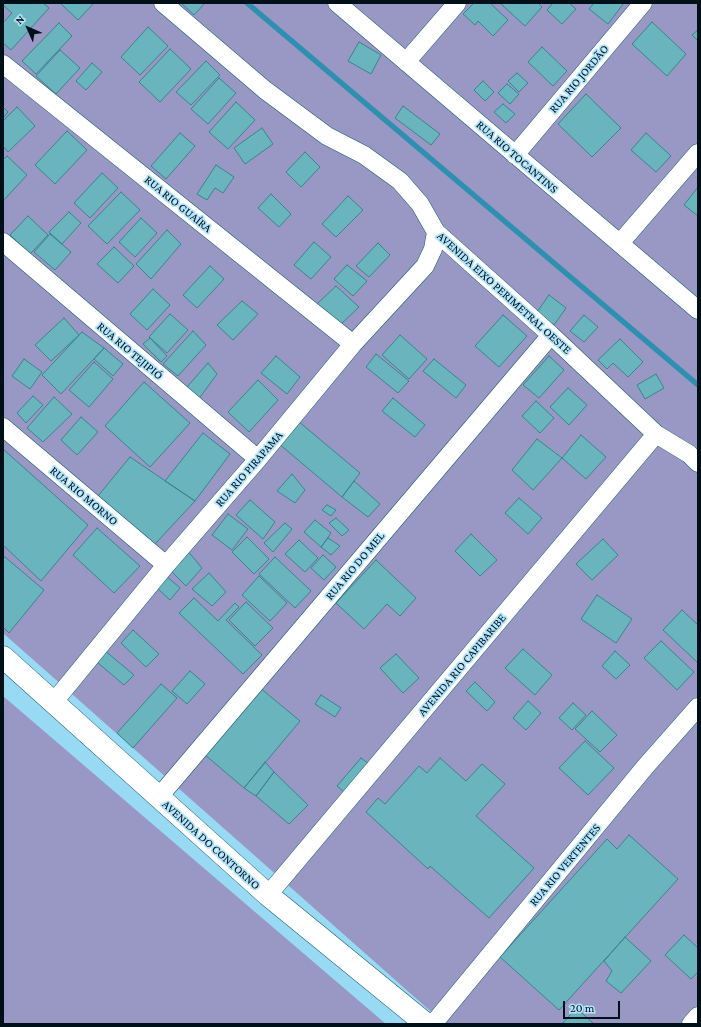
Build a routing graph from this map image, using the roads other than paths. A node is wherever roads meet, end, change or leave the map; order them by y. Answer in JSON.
{"nodes":[{"id":1,"x":163,"y":3,"type":"edge"},
{"id":2,"x":337,"y":3,"type":"edge"},
{"id":3,"x":457,"y":3,"type":"edge"},
{"id":4,"x":643,"y":3,"type":"edge"},
{"id":5,"x":406,"y":62,"type":"junction"},
{"id":6,"x":3,"y":64,"type":"edge"},
{"id":7,"x":698,"y":153,"type":"edge"},
{"id":8,"x":515,"y":155,"type":"junction"},
{"id":9,"x":436,"y":232,"type":"junction"},
{"id":10,"x":3,"y":242,"type":"edge"},
{"id":11,"x":620,"y":243,"type":"junction"},
{"id":12,"x":698,"y":310,"type":"edge"},
{"id":13,"x":551,"y":335,"type":"junction"},
{"id":14,"x":353,"y":344,"type":"junction"},
{"id":15,"x":3,"y":427,"type":"edge"},
{"id":16,"x":656,"y":434,"type":"junction"},
{"id":17,"x":258,"y":459,"type":"junction"},
{"id":18,"x":698,"y":463,"type":"edge"},
{"id":19,"x":166,"y":565,"type":"junction"},
{"id":20,"x":3,"y":656,"type":"edge"},
{"id":21,"x":53,"y":703,"type":"junction"},
{"id":22,"x":698,"y":707,"type":"edge"},
{"id":23,"x":158,"y":798,"type":"junction"},
{"id":24,"x":268,"y":895,"type":"junction"},
{"id":25,"x":698,"y":1016,"type":"edge"},
{"id":26,"x":426,"y":1024,"type":"edge"},
{"id":27,"x":433,"y":1024,"type":"edge"},
{"id":28,"x":691,"y":1024,"type":"edge"}],
"edges":[{"from":1,"to":9,"type":"street","name":"AVENIDA EIXO PERIMETRAL OESTE"},
{"from":2,"to":5,"type":"street","name":"RUA RIO TOCANTINS"},
{"from":3,"to":5,"type":"street"},
{"from":4,"to":8,"type":"street","name":"RUA RIO JORDÃO"},
{"from":5,"to":8,"type":"street","name":"RUA RIO TOCANTINS"},
{"from":6,"to":14,"type":"street","name":"RUA RIO GUAÍRA"},
{"from":7,"to":11,"type":"street"},
{"from":8,"to":11,"type":"street","name":"RUA RIO TOCANTINS"},
{"from":9,"to":13,"type":"street","name":"AVENIDA EIXO PERIMETRAL OESTE"},
{"from":9,"to":14,"type":"street","name":"RUA RIO PIRAPAMA"},
{"from":10,"to":17,"type":"street","name":"RUA RIO TEJIPIÓ"},
{"from":11,"to":12,"type":"street","name":"RUA RIO TOCANTINS"},
{"from":13,"to":16,"type":"street","name":"AVENIDA EIXO PERIMETRAL OESTE"},
{"from":13,"to":23,"type":"street","name":"RUA RIO DO MEL"},
{"from":14,"to":17,"type":"street","name":"RUA RIO PIRAPAMA"},
{"from":15,"to":19,"type":"street","name":"RUA RIO MORNO"},
{"from":16,"to":18,"type":"street","name":"AVENIDA EIXO PERIMETRAL OESTE"},
{"from":16,"to":24,"type":"street","name":"AVENIDA RIO CAPIBARIBE"},
{"from":17,"to":19,"type":"street","name":"RUA RIO PIRAPAMA"},
{"from":19,"to":21,"type":"street","name":"RUA RIO PIRAPAMA"},
{"from":20,"to":21,"type":"street","name":"AVENIDA DO CONTORNO"},
{"from":21,"to":23,"type":"street","name":"AVENIDA DO CONTORNO"},
{"from":22,"to":27,"type":"street","name":"RUA RIO VERTENTES"},
{"from":23,"to":24,"type":"street","name":"AVENIDA DO CONTORNO"},
{"from":24,"to":26,"type":"street","name":"AVENIDA DO CONTORNO"},
{"from":25,"to":28,"type":"street"}]}
